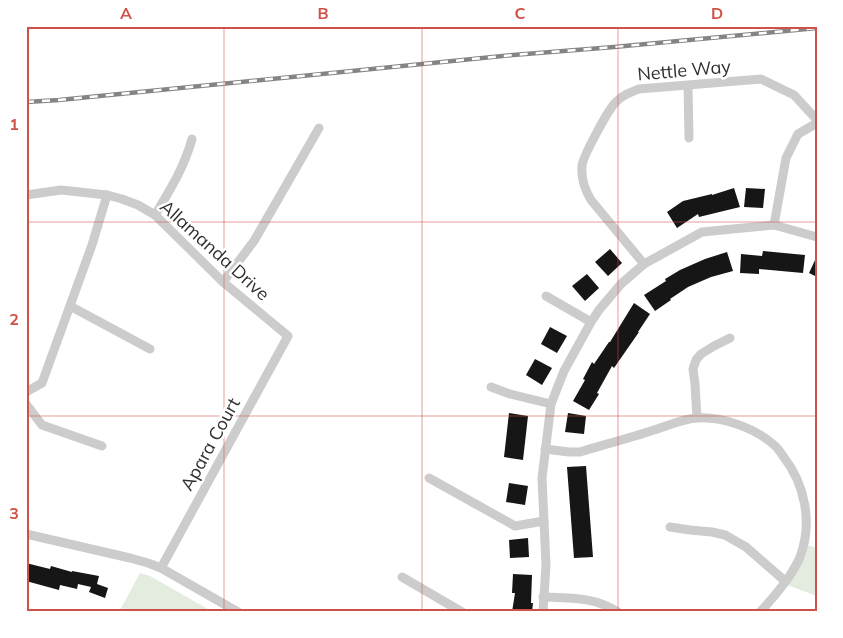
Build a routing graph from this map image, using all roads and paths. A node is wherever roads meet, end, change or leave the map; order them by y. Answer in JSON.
{"nodes":[{"id":1,"x":688,"y":86,"type":"junction"},
{"id":2,"x":817,"y":121,"type":"edge"},
{"id":3,"x":319,"y":128,"type":"dead end"},
{"id":4,"x":689,"y":138,"type":"dead end"},
{"id":5,"x":192,"y":139,"type":"dead end"},
{"id":6,"x":26,"y":195,"type":"edge"},
{"id":7,"x":106,"y":195,"type":"junction"},
{"id":8,"x":155,"y":215,"type":"junction"},
{"id":9,"x":774,"y":225,"type":"junction"},
{"id":10,"x":817,"y":237,"type":"edge"},
{"id":11,"x":644,"y":264,"type":"junction"},
{"id":12,"x":223,"y":282,"type":"junction"},
{"id":13,"x":546,"y":296,"type":"dead end"},
{"id":14,"x":70,"y":306,"type":"junction"},
{"id":15,"x":591,"y":322,"type":"junction"},
{"id":16,"x":288,"y":336,"type":"joint"},
{"id":17,"x":730,"y":338,"type":"dead end"},
{"id":18,"x":150,"y":349,"type":"dead end"},
{"id":19,"x":491,"y":387,"type":"dead end"},
{"id":20,"x":26,"y":392,"type":"edge"},
{"id":21,"x":26,"y":404,"type":"edge"},
{"id":22,"x":551,"y":404,"type":"junction"},
{"id":23,"x":697,"y":418,"type":"junction"},
{"id":24,"x":102,"y":446,"type":"dead end"},
{"id":25,"x":545,"y":449,"type":"junction"},
{"id":26,"x":429,"y":478,"type":"dead end"},
{"id":27,"x":544,"y":521,"type":"junction"},
{"id":28,"x":670,"y":527,"type":"dead end"},
{"id":29,"x":26,"y":534,"type":"edge"},
{"id":30,"x":161,"y":568,"type":"junction"},
{"id":31,"x":402,"y":577,"type":"dead end"},
{"id":32,"x":785,"y":581,"type":"junction"},
{"id":33,"x":544,"y":597,"type":"junction"},
{"id":34,"x":238,"y":612,"type":"edge"},
{"id":35,"x":462,"y":612,"type":"edge"},
{"id":36,"x":542,"y":612,"type":"edge"},
{"id":37,"x":618,"y":612,"type":"edge"},
{"id":38,"x":760,"y":612,"type":"edge"}],
"edges":[{"from":1,"to":2,"type":"street","name":"Nettle Way"},
{"from":1,"to":4,"type":"street"},
{"from":1,"to":11,"type":"street","name":"Nettle Way"},
{"from":2,"to":9,"type":"street"},
{"from":3,"to":12,"type":"street"},
{"from":5,"to":8,"type":"street"},
{"from":6,"to":7,"type":"street","name":"Allamanda Drive"},
{"from":7,"to":8,"type":"street","name":"Allamanda Drive"},
{"from":7,"to":14,"type":"street"},
{"from":8,"to":12,"type":"street","name":"Allamanda Drive"},
{"from":9,"to":10,"type":"street"},
{"from":9,"to":11,"type":"street"},
{"from":11,"to":15,"type":"street"},
{"from":12,"to":16,"type":"street","name":"Allamanda Drive"},
{"from":13,"to":15,"type":"street"},
{"from":14,"to":18,"type":"street"},
{"from":14,"to":20,"type":"street"},
{"from":15,"to":22,"type":"street"},
{"from":16,"to":30,"type":"street","name":"Apara Court"},
{"from":17,"to":23,"type":"street"},
{"from":19,"to":22,"type":"street"},
{"from":21,"to":24,"type":"street"},
{"from":22,"to":25,"type":"street"},
{"from":23,"to":25,"type":"street"},
{"from":23,"to":32,"type":"street"},
{"from":25,"to":27,"type":"street"},
{"from":26,"to":27,"type":"street"},
{"from":27,"to":33,"type":"street"},
{"from":28,"to":32,"type":"street"},
{"from":29,"to":30,"type":"street"},
{"from":30,"to":34,"type":"street"},
{"from":31,"to":35,"type":"street"},
{"from":32,"to":38,"type":"street"},
{"from":33,"to":36,"type":"street"},
{"from":33,"to":37,"type":"street"}]}
